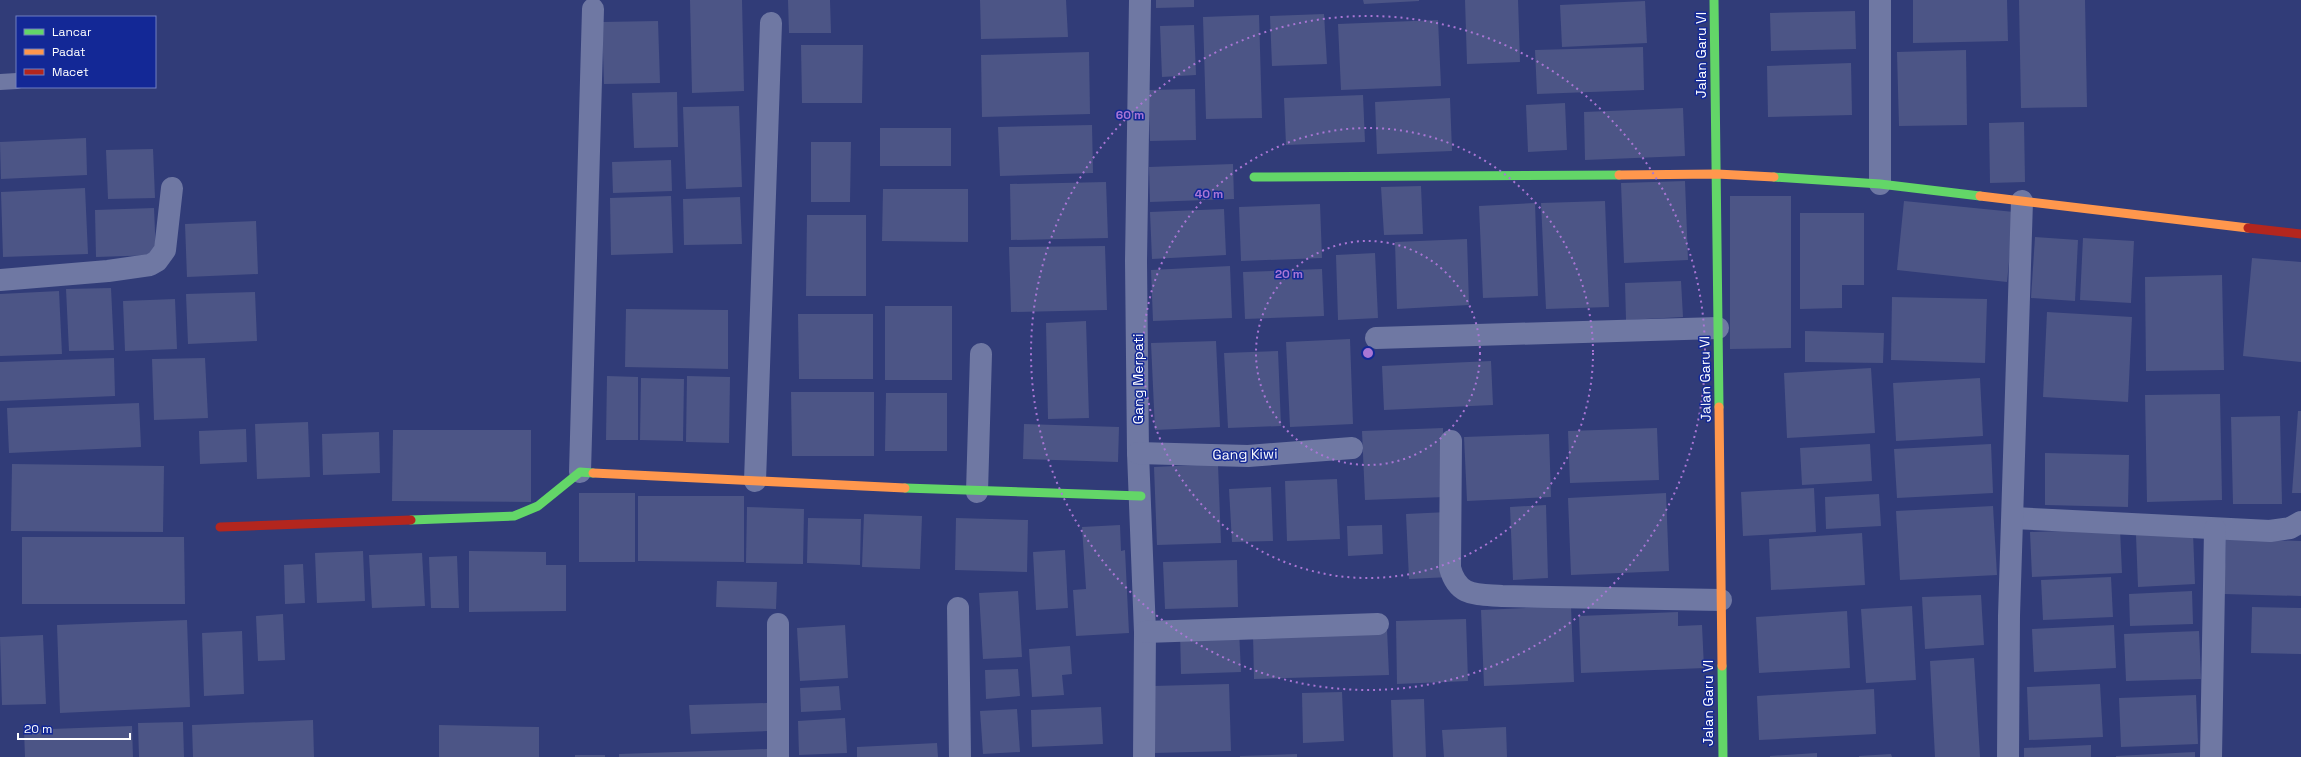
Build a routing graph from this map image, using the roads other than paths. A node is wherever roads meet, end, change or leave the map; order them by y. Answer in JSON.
{"nodes":[{"id":1,"x":1140,"y":0,"type":"edge"},
{"id":2,"x":1714,"y":0,"type":"edge"},
{"id":3,"x":1880,"y":0,"type":"edge"},
{"id":4,"x":593,"y":9,"type":"dead end"},
{"id":5,"x":771,"y":22,"type":"dead end"},
{"id":6,"x":16,"y":81,"type":"edge"},
{"id":7,"x":0,"y":82,"type":"edge"},
{"id":8,"x":1717,"y":174,"type":"junction"},
{"id":9,"x":1254,"y":177,"type":"dead end"},
{"id":10,"x":1880,"y":184,"type":"junction"},
{"id":11,"x":172,"y":188,"type":"dead end"},
{"id":12,"x":2022,"y":201,"type":"junction"},
{"id":13,"x":2301,"y":234,"type":"edge"},
{"id":14,"x":0,"y":280,"type":"edge"},
{"id":15,"x":1718,"y":328,"type":"junction"},
{"id":16,"x":1376,"y":338,"type":"dead end"},
{"id":17,"x":981,"y":354,"type":"dead end"},
{"id":18,"x":1452,"y":441,"type":"dead end"},
{"id":19,"x":1352,"y":448,"type":"dead end"},
{"id":20,"x":1138,"y":453,"type":"junction"},
{"id":21,"x":580,"y":472,"type":"junction"},
{"id":22,"x":755,"y":481,"type":"junction"},
{"id":23,"x":977,"y":492,"type":"junction"},
{"id":24,"x":1141,"y":496,"type":"junction"},
{"id":25,"x":2013,"y":518,"type":"junction"},
{"id":26,"x":2301,"y":522,"type":"edge"},
{"id":27,"x":220,"y":527,"type":"dead end"},
{"id":28,"x":2215,"y":529,"type":"junction"},
{"id":29,"x":1721,"y":600,"type":"junction"},
{"id":30,"x":958,"y":608,"type":"dead end"},
{"id":31,"x":778,"y":624,"type":"dead end"},
{"id":32,"x":1378,"y":624,"type":"dead end"},
{"id":33,"x":1145,"y":632,"type":"junction"},
{"id":34,"x":778,"y":757,"type":"edge"},
{"id":35,"x":960,"y":757,"type":"edge"},
{"id":36,"x":1144,"y":757,"type":"edge"},
{"id":37,"x":1723,"y":757,"type":"edge"},
{"id":38,"x":2008,"y":757,"type":"edge"},
{"id":39,"x":2211,"y":757,"type":"edge"}],
"edges":[{"from":1,"to":20,"type":"street","name":"Gang Merpati"},
{"from":2,"to":8,"type":"street","name":"Jalan Garu VI"},
{"from":3,"to":10,"type":"street"},
{"from":4,"to":21,"type":"street"},
{"from":5,"to":22,"type":"street"},
{"from":6,"to":7,"type":"lane"},
{"from":8,"to":9,"type":"street"},
{"from":8,"to":10,"type":"street"},
{"from":8,"to":15,"type":"street","name":"Jalan Garu VI"},
{"from":10,"to":12,"type":"street"},
{"from":11,"to":14,"type":"street"},
{"from":12,"to":13,"type":"street"},
{"from":12,"to":25,"type":"street"},
{"from":15,"to":16,"type":"street"},
{"from":15,"to":29,"type":"street","name":"Jalan Garu VI"},
{"from":17,"to":23,"type":"street"},
{"from":18,"to":29,"type":"street"},
{"from":19,"to":20,"type":"street","name":"Gang Kiwi"},
{"from":20,"to":24,"type":"street","name":"Gang Merpati"},
{"from":21,"to":22,"type":"street"},
{"from":21,"to":27,"type":"street"},
{"from":22,"to":23,"type":"street"},
{"from":23,"to":24,"type":"street"},
{"from":24,"to":33,"type":"street","name":"Gang Merpati"},
{"from":25,"to":28,"type":"street"},
{"from":25,"to":38,"type":"street"},
{"from":26,"to":28,"type":"street"},
{"from":28,"to":39,"type":"street"},
{"from":29,"to":37,"type":"street","name":"Jalan Garu VI"},
{"from":30,"to":35,"type":"street"},
{"from":31,"to":34,"type":"street"},
{"from":32,"to":33,"type":"street"},
{"from":33,"to":36,"type":"street","name":"Gang Merpati"}]}
